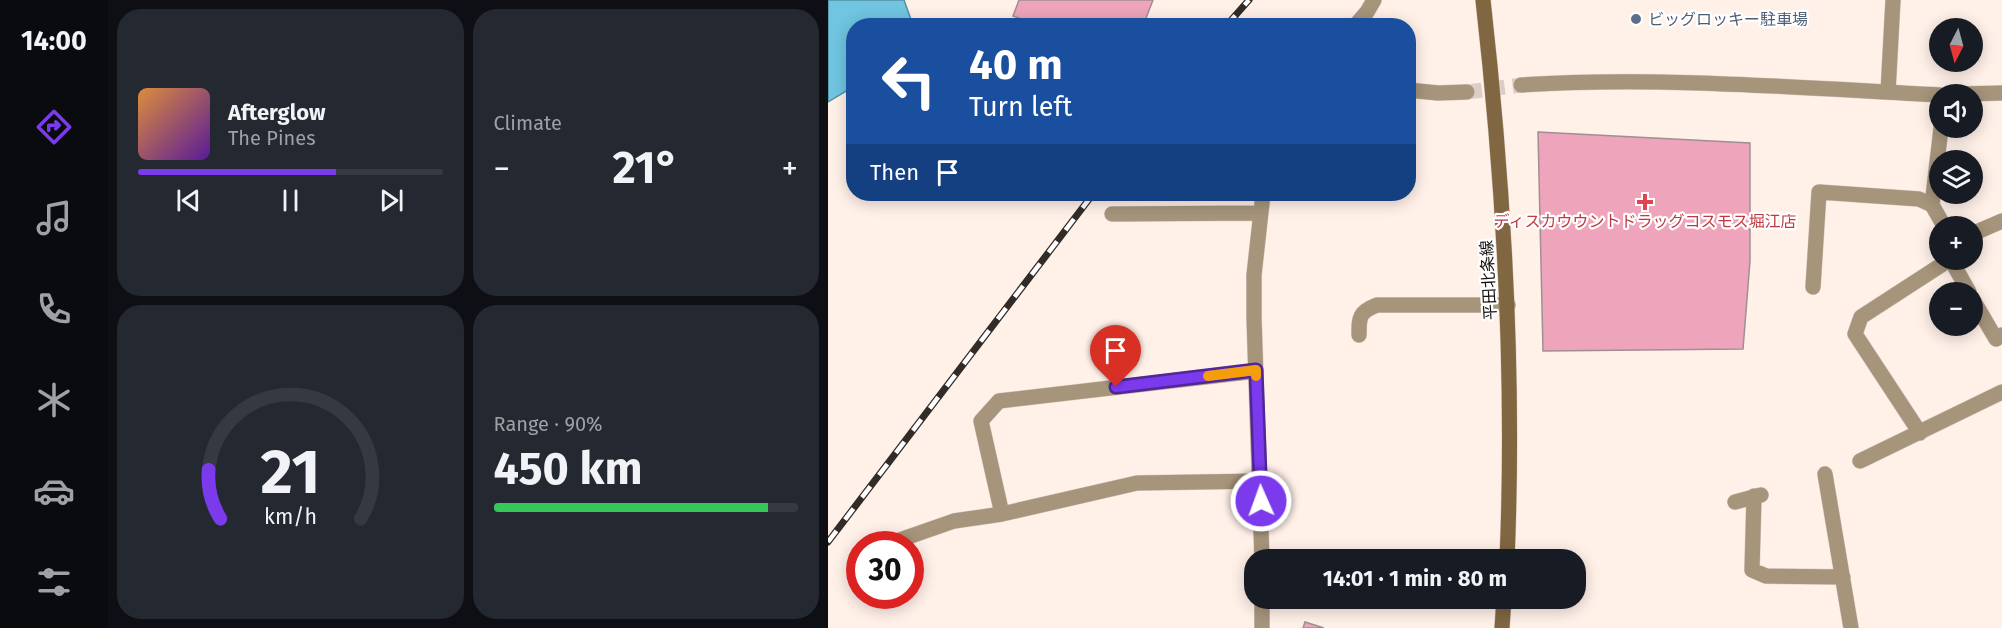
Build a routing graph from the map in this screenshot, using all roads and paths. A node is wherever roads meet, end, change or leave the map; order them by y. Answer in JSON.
{"nodes":[{"id":1,"x":1374,"y":0,"type":"edge"},
{"id":2,"x":1483,"y":0,"type":"edge"},
{"id":3,"x":1893,"y":0,"type":"edge"},
{"id":4,"x":1362,"y":18,"type":"edge"},
{"id":5,"x":1521,"y":85,"type":"tunnel mouth"},
{"id":6,"x":1416,"y":91,"type":"edge"},
{"id":7,"x":1467,"y":92,"type":"tunnel mouth"},
{"id":8,"x":1888,"y":92,"type":"junction"},
{"id":9,"x":1983,"y":93,"type":"edge"},
{"id":10,"x":2002,"y":93,"type":"edge"},
{"id":11,"x":1929,"y":94,"type":"edge"},
{"id":12,"x":1940,"y":138,"type":"edge"},
{"id":13,"x":1262,"y":201,"type":"edge"},
{"id":14,"x":1932,"y":205,"type":"junction"},
{"id":15,"x":1259,"y":213,"type":"junction"},
{"id":16,"x":1112,"y":214,"type":"dead end"},
{"id":17,"x":1938,"y":216,"type":"edge"},
{"id":18,"x":2002,"y":221,"type":"edge"},
{"id":19,"x":1983,"y":229,"type":"edge"},
{"id":20,"x":1935,"y":270,"type":"edge"},
{"id":21,"x":1813,"y":287,"type":"dead end"},
{"id":22,"x":1508,"y":304,"type":"junction"},
{"id":23,"x":1983,"y":317,"type":"edge"},
{"id":24,"x":1359,"y":334,"type":"dead end"},
{"id":25,"x":2002,"y":335,"type":"edge"},
{"id":26,"x":1256,"y":370,"type":"junction"},
{"id":27,"x":2002,"y":392,"type":"edge"},
{"id":28,"x":1920,"y":433,"type":"junction"},
{"id":29,"x":1860,"y":460,"type":"dead end"},
{"id":30,"x":1825,"y":474,"type":"dead end"},
{"id":31,"x":1260,"y":481,"type":"junction"},
{"id":32,"x":1735,"y":502,"type":"dead end"},
{"id":33,"x":1002,"y":514,"type":"junction"},
{"id":34,"x":924,"y":531,"type":"edge"},
{"id":35,"x":1262,"y":549,"type":"edge"},
{"id":36,"x":1507,"y":549,"type":"edge"},
{"id":37,"x":1843,"y":577,"type":"junction"},
{"id":38,"x":1262,"y":609,"type":"edge"},
{"id":39,"x":1504,"y":609,"type":"edge"},
{"id":40,"x":1262,"y":628,"type":"edge"},
{"id":41,"x":1503,"y":628,"type":"edge"},
{"id":42,"x":1851,"y":628,"type":"edge"}],
"edges":[{"from":1,"to":4,"type":"street"},
{"from":2,"to":22,"type":"main road","name":"平田北条線"},
{"from":3,"to":8,"type":"street"},
{"from":5,"to":8,"type":"street"},
{"from":6,"to":7,"type":"street"},
{"from":8,"to":11,"type":"street"},
{"from":9,"to":10,"type":"street"},
{"from":12,"to":14,"type":"street"},
{"from":13,"to":15,"type":"street"},
{"from":14,"to":17,"type":"street"},
{"from":14,"to":21,"type":"street"},
{"from":15,"to":16,"type":"street"},
{"from":15,"to":26,"type":"street"},
{"from":18,"to":19,"type":"street"},
{"from":20,"to":28,"type":"street"},
{"from":22,"to":24,"type":"street"},
{"from":22,"to":36,"type":"main road","name":"平田北条線"},
{"from":23,"to":25,"type":"street"},
{"from":26,"to":31,"type":"street"},
{"from":26,"to":33,"type":"street"},
{"from":27,"to":28,"type":"street"},
{"from":28,"to":29,"type":"street"},
{"from":30,"to":37,"type":"street"},
{"from":31,"to":33,"type":"street"},
{"from":31,"to":35,"type":"street"},
{"from":32,"to":37,"type":"street"},
{"from":33,"to":34,"type":"street"},
{"from":37,"to":42,"type":"street"},
{"from":38,"to":40,"type":"street"},
{"from":39,"to":41,"type":"main road"}]}
